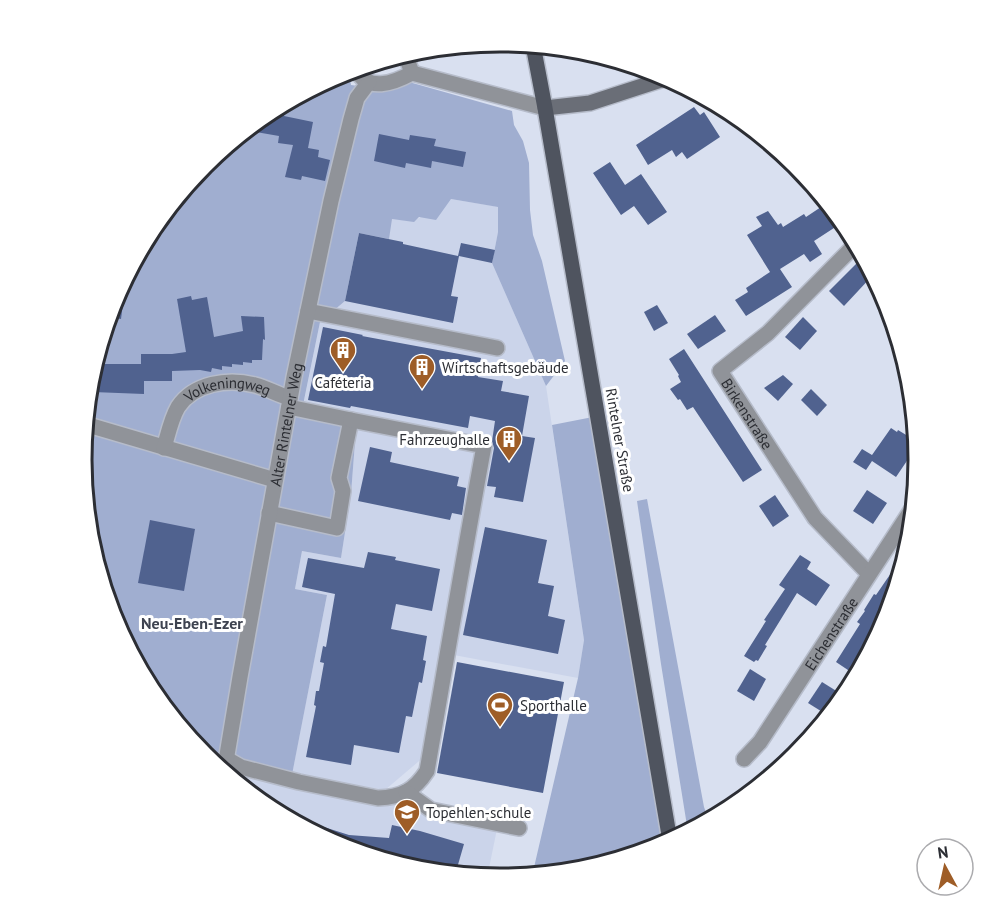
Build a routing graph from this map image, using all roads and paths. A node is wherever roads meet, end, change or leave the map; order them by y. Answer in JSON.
{"nodes":[{"id":1,"x":535,"y":54,"type":"edge"},
{"id":2,"x":408,"y":63,"type":"edge"},
{"id":3,"x":412,"y":73,"type":"junction"},
{"id":4,"x":361,"y":77,"type":"edge"},
{"id":5,"x":369,"y":82,"type":"junction"},
{"id":6,"x":653,"y":83,"type":"edge"},
{"id":7,"x":545,"y":108,"type":"junction"},
{"id":8,"x":849,"y":251,"type":"edge"},
{"id":9,"x":308,"y":311,"type":"junction"},
{"id":10,"x":497,"y":348,"type":"dead end"},
{"id":11,"x":289,"y":403,"type":"junction"},
{"id":12,"x":351,"y":420,"type":"junction"},
{"id":13,"x":93,"y":426,"type":"edge"},
{"id":14,"x":164,"y":448,"type":"junction"},
{"id":15,"x":275,"y":480,"type":"junction"},
{"id":16,"x":269,"y":513,"type":"junction"},
{"id":17,"x":903,"y":522,"type":"edge"},
{"id":18,"x":868,"y":573,"type":"junction"},
{"id":19,"x":744,"y":759,"type":"dead end"},
{"id":20,"x":226,"y":764,"type":"edge"},
{"id":21,"x":229,"y":766,"type":"edge"},
{"id":22,"x":406,"y":792,"type":"junction"},
{"id":23,"x":519,"y":828,"type":"dead end"},
{"id":24,"x":668,"y":831,"type":"edge"}],
"edges":[{"from":1,"to":7,"type":"main road","name":"Rintelner Straße"},
{"from":2,"to":3,"type":"street"},
{"from":3,"to":5,"type":"street"},
{"from":3,"to":7,"type":"street"},
{"from":4,"to":5,"type":"street"},
{"from":5,"to":9,"type":"street","name":"Alter Rintelner Weg"},
{"from":6,"to":7,"type":"main road"},
{"from":7,"to":24,"type":"main road","name":"Rintelner Straße"},
{"from":8,"to":18,"type":"street","name":"Birkenstraße"},
{"from":9,"to":10,"type":"street"},
{"from":9,"to":11,"type":"street","name":"Alter Rintelner Weg"},
{"from":11,"to":12,"type":"street","name":"Volkeningweg"},
{"from":11,"to":14,"type":"street","name":"Volkeningweg"},
{"from":11,"to":15,"type":"street","name":"Alter Rintelner Weg"},
{"from":12,"to":16,"type":"street"},
{"from":12,"to":22,"type":"street","name":"Volkeningweg"},
{"from":13,"to":14,"type":"street"},
{"from":14,"to":15,"type":"street"},
{"from":15,"to":16,"type":"street","name":"Alter Rintelner Weg"},
{"from":16,"to":20,"type":"street","name":"Alter Rintelner Weg"},
{"from":17,"to":18,"type":"street","name":"Eichenstraße"},
{"from":18,"to":19,"type":"street","name":"Eichenstraße"},
{"from":21,"to":22,"type":"street"},
{"from":22,"to":23,"type":"street"}]}
